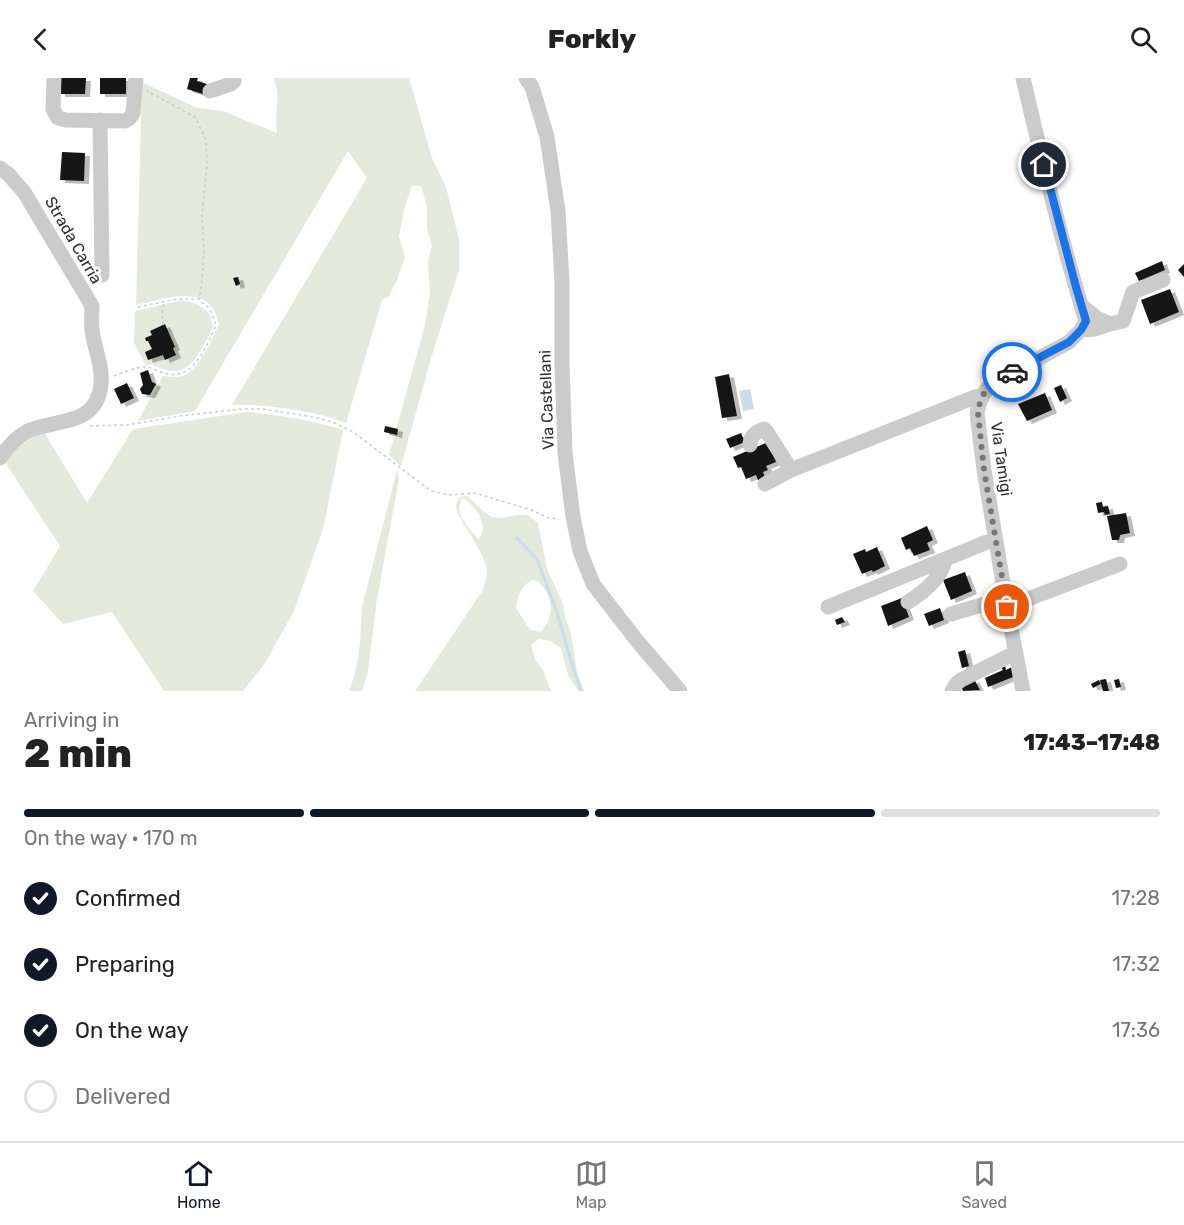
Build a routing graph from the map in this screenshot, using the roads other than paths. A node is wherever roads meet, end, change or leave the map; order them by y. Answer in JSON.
{"nodes":[{"id":1,"x":54,"y":78,"type":"edge"},
{"id":2,"x":234,"y":78,"type":"edge"},
{"id":3,"x":526,"y":78,"type":"edge"},
{"id":4,"x":1023,"y":78,"type":"edge"},
{"id":5,"x":136,"y":81,"type":"edge"},
{"id":6,"x":210,"y":91,"type":"dead end"},
{"id":7,"x":100,"y":120,"type":"junction"},
{"id":8,"x":0,"y":168,"type":"edge"},
{"id":9,"x":102,"y":275,"type":"dead end"},
{"id":10,"x":1163,"y":280,"type":"dead end"},
{"id":11,"x":1082,"y":306,"type":"junction"},
{"id":12,"x":1110,"y":324,"type":"junction"},
{"id":13,"x":1081,"y":330,"type":"junction"},
{"id":14,"x":982,"y":396,"type":"junction"},
{"id":15,"x":750,"y":445,"type":"dead end"},
{"id":16,"x":0,"y":458,"type":"edge"},
{"id":17,"x":791,"y":470,"type":"junction"},
{"id":18,"x":765,"y":484,"type":"dead end"},
{"id":19,"x":996,"y":540,"type":"junction"},
{"id":20,"x":945,"y":559,"type":"junction"},
{"id":21,"x":1120,"y":564,"type":"dead end"},
{"id":22,"x":908,"y":602,"type":"dead end"},
{"id":23,"x":1006,"y":602,"type":"junction"},
{"id":24,"x":828,"y":608,"type":"dead end"},
{"id":25,"x":951,"y":614,"type":"dead end"},
{"id":26,"x":1015,"y":653,"type":"junction"},
{"id":27,"x":680,"y":691,"type":"edge"},
{"id":28,"x":952,"y":691,"type":"edge"},
{"id":29,"x":1023,"y":691,"type":"edge"}],
"edges":[{"from":1,"to":7,"type":"street"},
{"from":2,"to":6,"type":"street"},
{"from":3,"to":27,"type":"street","name":"Via Castellani"},
{"from":4,"to":11,"type":"street"},
{"from":5,"to":7,"type":"street"},
{"from":7,"to":9,"type":"street"},
{"from":8,"to":16,"type":"street","name":"Strada Carria"},
{"from":10,"to":12,"type":"street"},
{"from":11,"to":12,"type":"street"},
{"from":11,"to":13,"type":"street"},
{"from":12,"to":13,"type":"street"},
{"from":13,"to":14,"type":"street"},
{"from":14,"to":17,"type":"street"},
{"from":14,"to":19,"type":"street","name":"Via Tamigi"},
{"from":15,"to":17,"type":"street"},
{"from":17,"to":18,"type":"street"},
{"from":19,"to":20,"type":"street"},
{"from":19,"to":23,"type":"street","name":"Via Tamigi"},
{"from":20,"to":22,"type":"street"},
{"from":20,"to":24,"type":"street"},
{"from":21,"to":23,"type":"street"},
{"from":23,"to":25,"type":"street"},
{"from":23,"to":26,"type":"street","name":"Via Tamigi"},
{"from":26,"to":28,"type":"street"},
{"from":26,"to":29,"type":"street","name":"Via Tamigi"}]}
